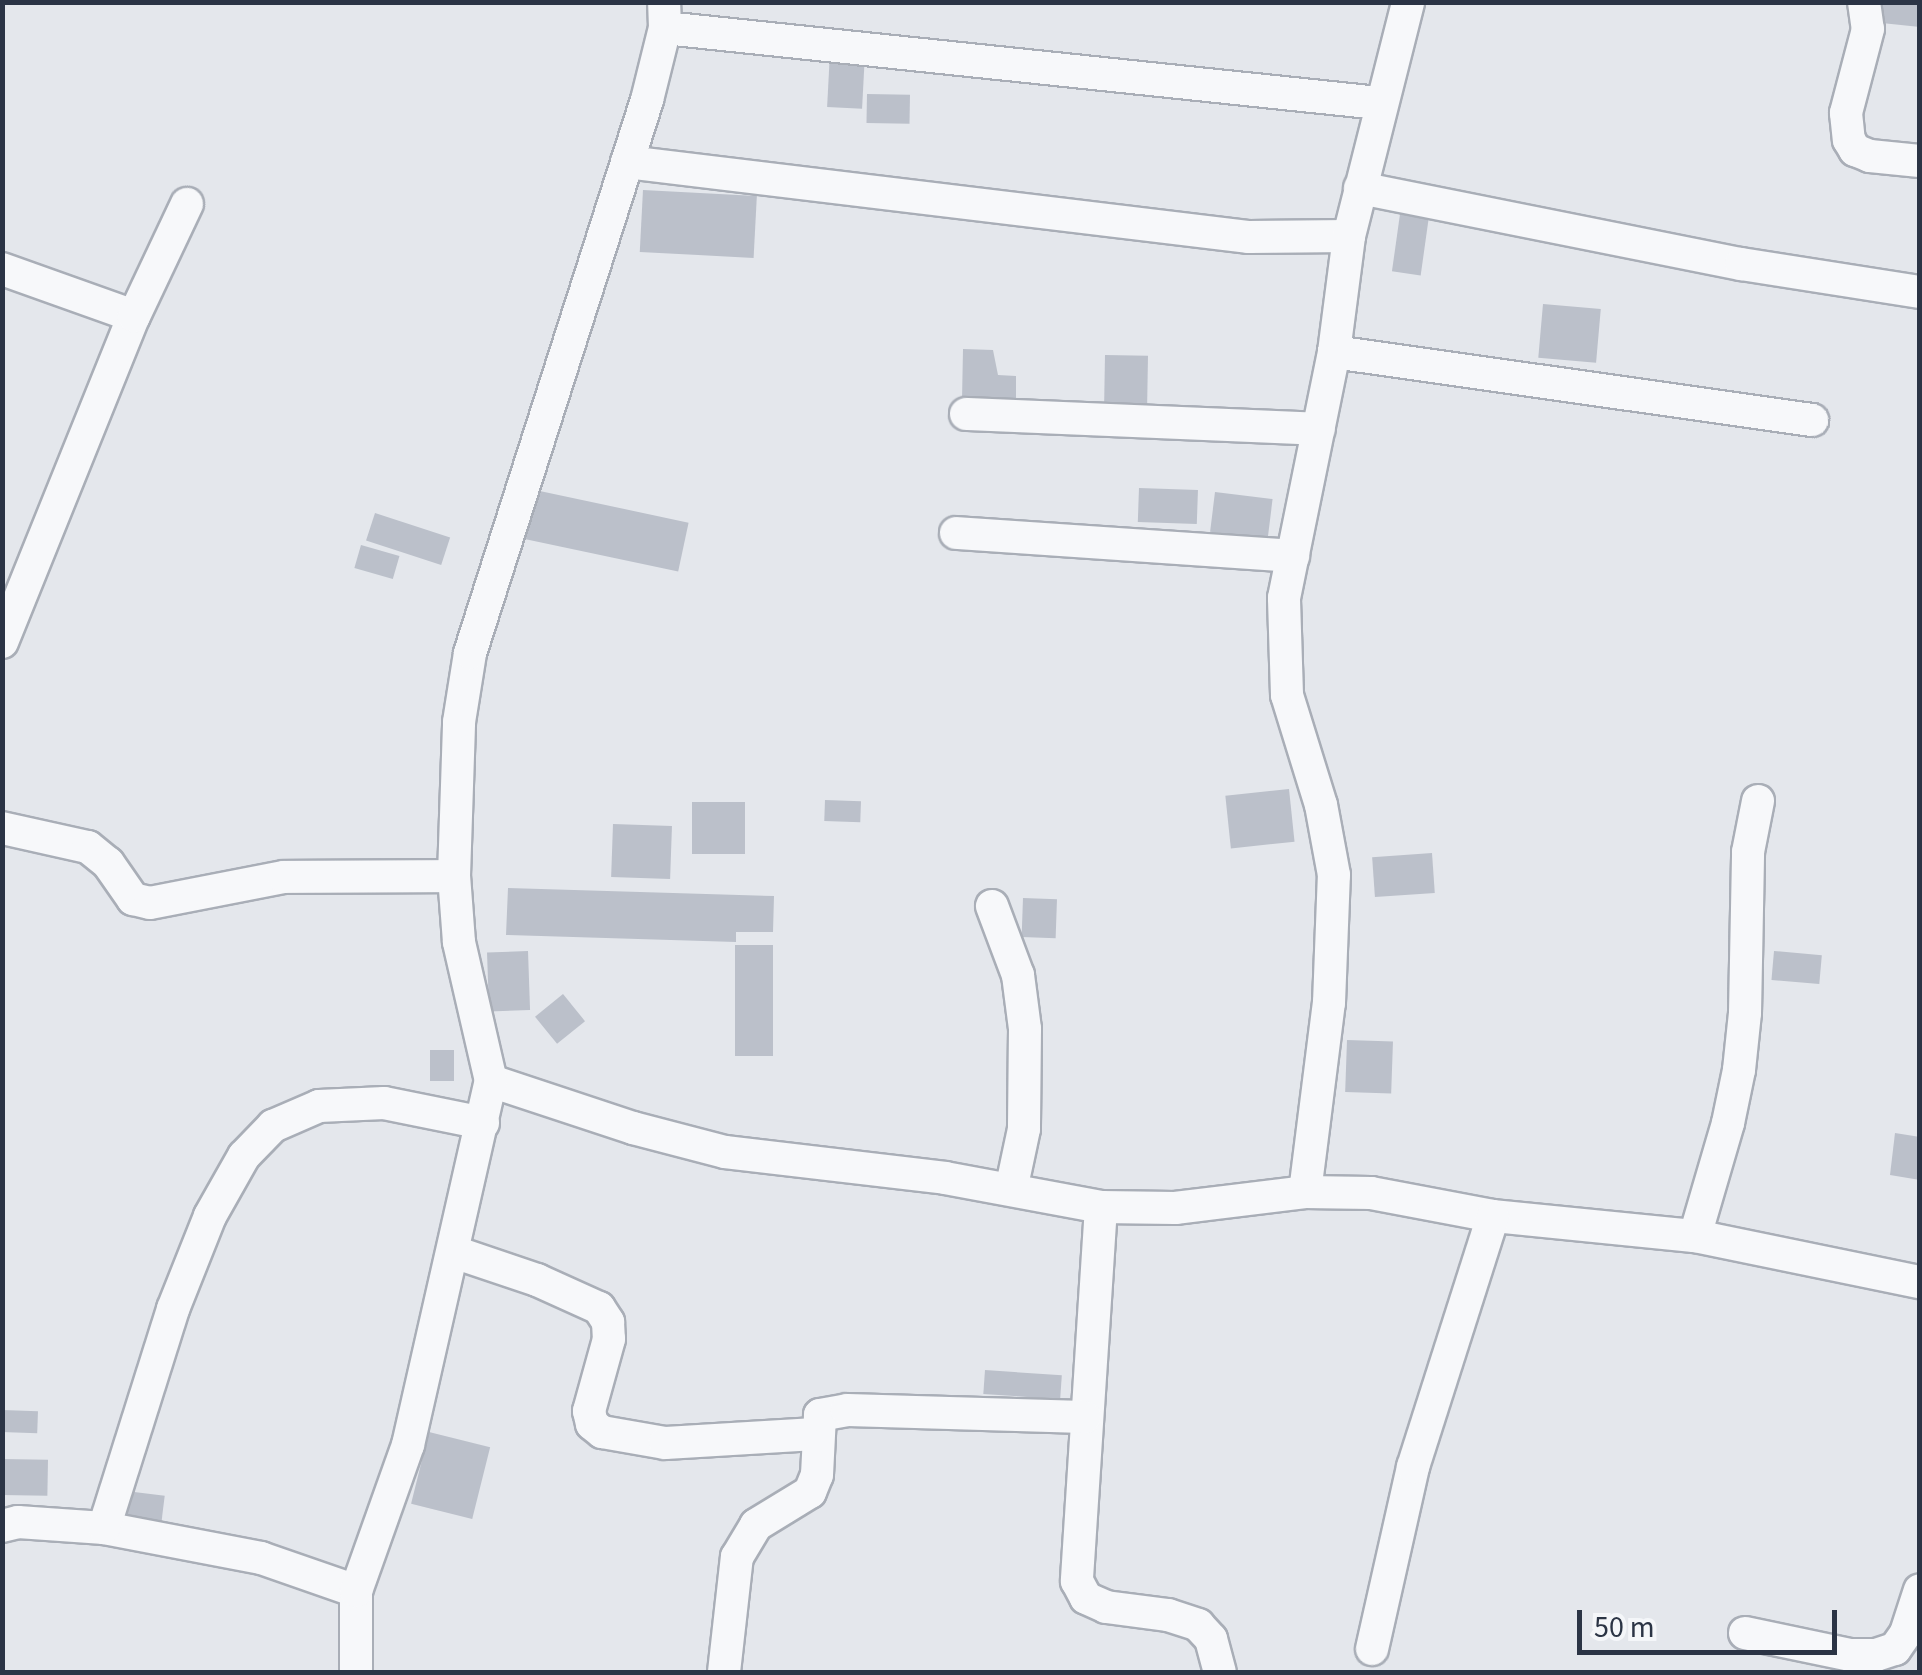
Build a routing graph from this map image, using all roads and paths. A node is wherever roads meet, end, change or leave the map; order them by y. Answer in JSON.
{"nodes":[{"id":1,"x":1408,"y":2,"type":"edge"},
{"id":2,"x":1864,"y":2,"type":"edge"},
{"id":3,"x":665,"y":15,"type":"edge"},
{"id":4,"x":1379,"y":103,"type":"junction"},
{"id":5,"x":1920,"y":161,"type":"edge"},
{"id":6,"x":628,"y":162,"type":"junction"},
{"id":7,"x":1360,"y":188,"type":"junction"},
{"id":8,"x":187,"y":204,"type":"dead end"},
{"id":9,"x":1349,"y":236,"type":"junction"},
{"id":10,"x":2,"y":269,"type":"edge"},
{"id":11,"x":1920,"y":292,"type":"edge"},
{"id":12,"x":134,"y":316,"type":"junction"},
{"id":13,"x":1334,"y":352,"type":"junction"},
{"id":14,"x":966,"y":414,"type":"dead end"},
{"id":15,"x":1812,"y":420,"type":"dead end"},
{"id":16,"x":1319,"y":429,"type":"junction"},
{"id":17,"x":956,"y":533,"type":"dead end"},
{"id":18,"x":1293,"y":556,"type":"junction"},
{"id":19,"x":2,"y":642,"type":"edge"},
{"id":20,"x":1758,"y":801,"type":"dead end"},
{"id":21,"x":2,"y":828,"type":"edge"},
{"id":22,"x":454,"y":876,"type":"junction"},
{"id":23,"x":992,"y":906,"type":"dead end"},
{"id":24,"x":491,"y":1081,"type":"junction"},
{"id":25,"x":483,"y":1123,"type":"junction"},
{"id":26,"x":1011,"y":1190,"type":"junction"},
{"id":27,"x":1305,"y":1192,"type":"junction"},
{"id":28,"x":1101,"y":1207,"type":"junction"},
{"id":29,"x":1493,"y":1216,"type":"junction"},
{"id":30,"x":1695,"y":1236,"type":"junction"},
{"id":31,"x":454,"y":1252,"type":"junction"},
{"id":32,"x":1920,"y":1282,"type":"edge"},
{"id":33,"x":1085,"y":1417,"type":"junction"},
{"id":34,"x":816,"y":1434,"type":"junction"},
{"id":35,"x":2,"y":1526,"type":"edge"},
{"id":36,"x":104,"y":1528,"type":"junction"},
{"id":37,"x":1920,"y":1590,"type":"edge"},
{"id":38,"x":356,"y":1591,"type":"junction"},
{"id":39,"x":1745,"y":1633,"type":"dead end"},
{"id":40,"x":1372,"y":1649,"type":"dead end"},
{"id":41,"x":356,"y":1672,"type":"edge"},
{"id":42,"x":724,"y":1672,"type":"edge"},
{"id":43,"x":1220,"y":1672,"type":"edge"}],
"edges":[{"from":1,"to":4,"type":"street"},
{"from":2,"to":5,"type":"street"},
{"from":3,"to":4,"type":"street"},
{"from":3,"to":6,"type":"street"},
{"from":4,"to":7,"type":"street"},
{"from":6,"to":9,"type":"street"},
{"from":6,"to":22,"type":"street"},
{"from":7,"to":9,"type":"street"},
{"from":7,"to":11,"type":"street"},
{"from":8,"to":12,"type":"street"},
{"from":9,"to":13,"type":"street"},
{"from":10,"to":12,"type":"street"},
{"from":12,"to":19,"type":"street"},
{"from":13,"to":15,"type":"street"},
{"from":13,"to":16,"type":"street"},
{"from":14,"to":16,"type":"street"},
{"from":16,"to":18,"type":"street"},
{"from":17,"to":18,"type":"street"},
{"from":18,"to":27,"type":"street"},
{"from":20,"to":30,"type":"street"},
{"from":21,"to":22,"type":"street"},
{"from":22,"to":24,"type":"street"},
{"from":23,"to":26,"type":"street"},
{"from":24,"to":25,"type":"street"},
{"from":24,"to":26,"type":"street"},
{"from":25,"to":31,"type":"street"},
{"from":25,"to":36,"type":"street"},
{"from":26,"to":28,"type":"street"},
{"from":27,"to":28,"type":"street"},
{"from":27,"to":29,"type":"street"},
{"from":28,"to":33,"type":"street"},
{"from":29,"to":30,"type":"street"},
{"from":29,"to":40,"type":"street"},
{"from":30,"to":32,"type":"street"},
{"from":31,"to":34,"type":"street"},
{"from":31,"to":38,"type":"street"},
{"from":33,"to":34,"type":"street"},
{"from":33,"to":43,"type":"street"},
{"from":34,"to":42,"type":"street"},
{"from":35,"to":36,"type":"street"},
{"from":36,"to":38,"type":"street"},
{"from":37,"to":39,"type":"street"},
{"from":38,"to":41,"type":"street"}]}
